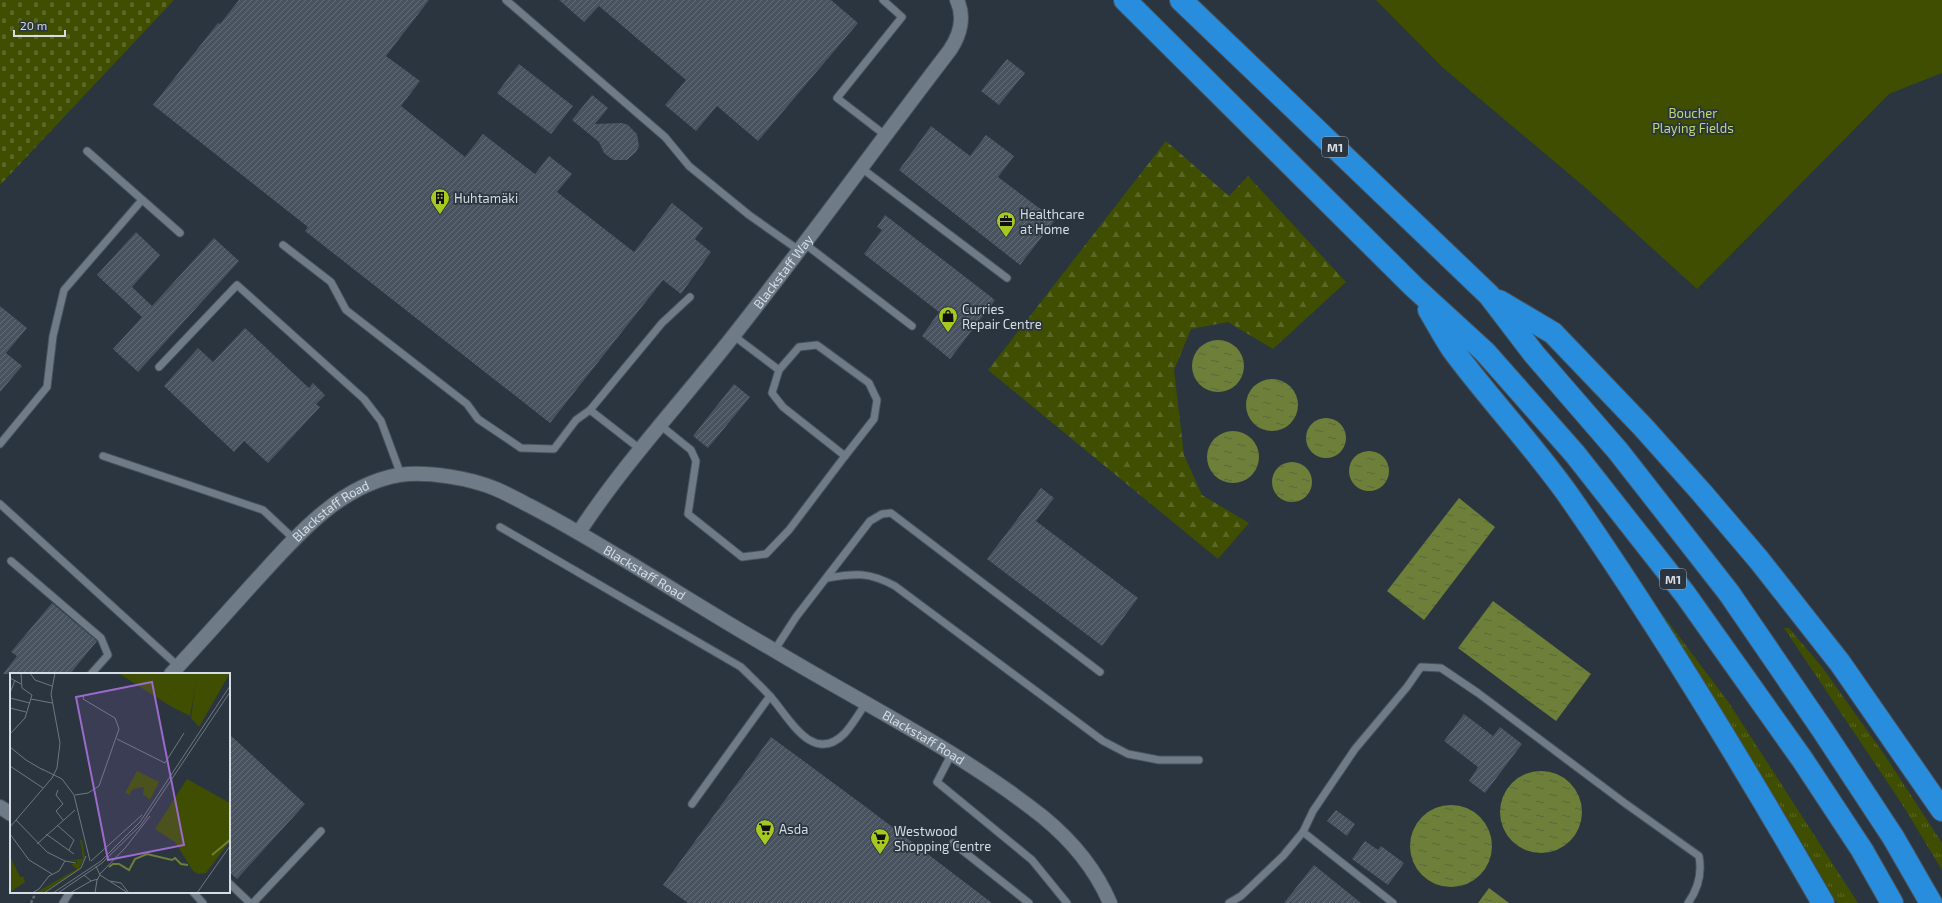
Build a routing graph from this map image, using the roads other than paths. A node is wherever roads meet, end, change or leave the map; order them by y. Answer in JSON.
{"nodes":[{"id":1,"x":506,"y":0,"type":"edge"},
{"id":2,"x":883,"y":0,"type":"edge"},
{"id":3,"x":957,"y":0,"type":"edge"},
{"id":4,"x":1125,"y":0,"type":"edge"},
{"id":5,"x":1181,"y":0,"type":"edge"},
{"id":6,"x":885,"y":135,"type":"junction"},
{"id":7,"x":87,"y":151,"type":"dead end"},
{"id":8,"x":860,"y":167,"type":"junction"},
{"id":9,"x":142,"y":200,"type":"junction"},
{"id":10,"x":180,"y":233,"type":"dead end"},
{"id":11,"x":283,"y":244,"type":"dead end"},
{"id":12,"x":803,"y":247,"type":"junction"},
{"id":13,"x":1007,"y":278,"type":"dead end"},
{"id":14,"x":1414,"y":287,"type":"junction"},
{"id":15,"x":1489,"y":295,"type":"junction"},
{"id":16,"x":690,"y":297,"type":"dead end"},
{"id":17,"x":912,"y":326,"type":"dead end"},
{"id":18,"x":734,"y":336,"type":"junction"},
{"id":19,"x":159,"y":367,"type":"dead end"},
{"id":20,"x":779,"y":370,"type":"junction"},
{"id":21,"x":590,"y":410,"type":"junction"},
{"id":22,"x":660,"y":425,"type":"junction"},
{"id":23,"x":0,"y":444,"type":"edge"},
{"id":24,"x":640,"y":449,"type":"junction"},
{"id":25,"x":103,"y":456,"type":"dead end"},
{"id":26,"x":845,"y":456,"type":"junction"},
{"id":27,"x":401,"y":475,"type":"junction"},
{"id":28,"x":0,"y":504,"type":"edge"},
{"id":29,"x":500,"y":527,"type":"dead end"},
{"id":30,"x":579,"y":532,"type":"junction"},
{"id":31,"x":294,"y":539,"type":"junction"},
{"id":32,"x":11,"y":561,"type":"dead end"},
{"id":33,"x":827,"y":578,"type":"junction"},
{"id":34,"x":774,"y":651,"type":"junction"},
{"id":35,"x":175,"y":670,"type":"edge"},
{"id":36,"x":1100,"y":672,"type":"dead end"},
{"id":37,"x":92,"y":673,"type":"edge"},
{"id":38,"x":770,"y":696,"type":"junction"},
{"id":39,"x":866,"y":703,"type":"junction"},
{"id":40,"x":952,"y":755,"type":"junction"},
{"id":41,"x":1199,"y":760,"type":"dead end"},
{"id":42,"x":692,"y":804,"type":"dead end"},
{"id":43,"x":0,"y":807,"type":"edge"},
{"id":44,"x":1942,"y":810,"type":"edge"},
{"id":45,"x":10,"y":813,"type":"edge"},
{"id":46,"x":321,"y":831,"type":"dead end"},
{"id":47,"x":1303,"y":832,"type":"junction"},
{"id":48,"x":953,"y":843,"type":"dead end"},
{"id":49,"x":230,"y":884,"type":"edge"},
{"id":50,"x":69,"y":893,"type":"edge"},
{"id":51,"x":194,"y":893,"type":"edge"},
{"id":52,"x":63,"y":903,"type":"edge"},
{"id":53,"x":203,"y":903,"type":"edge"},
{"id":54,"x":250,"y":903,"type":"edge"},
{"id":55,"x":253,"y":903,"type":"edge"},
{"id":56,"x":1029,"y":903,"type":"edge"},
{"id":57,"x":1067,"y":903,"type":"edge"},
{"id":58,"x":1110,"y":903,"type":"edge"},
{"id":59,"x":1229,"y":903,"type":"edge"},
{"id":60,"x":1393,"y":903,"type":"edge"},
{"id":61,"x":1688,"y":903,"type":"edge"},
{"id":62,"x":1823,"y":903,"type":"edge"},
{"id":63,"x":1892,"y":903,"type":"edge"},
{"id":64,"x":1931,"y":903,"type":"edge"}],
"edges":[{"from":1,"to":12,"type":"lane"},
{"from":2,"to":6,"type":"lane"},
{"from":3,"to":6,"type":"street","name":"Blackstaff Way"},
{"from":4,"to":14,"type":"highway","number":"M1"},
{"from":5,"to":15,"type":"highway","number":"M1"},
{"from":6,"to":8,"type":"street","name":"Blackstaff Way"},
{"from":7,"to":9,"type":"lane"},
{"from":8,"to":12,"type":"street","name":"Blackstaff Way"},
{"from":8,"to":13,"type":"lane"},
{"from":9,"to":10,"type":"lane"},
{"from":9,"to":23,"type":"lane"},
{"from":11,"to":21,"type":"lane"},
{"from":12,"to":17,"type":"lane"},
{"from":12,"to":18,"type":"street","name":"Blackstaff Way"},
{"from":14,"to":62,"type":"highway","number":"M1"},
{"from":14,"to":63,"type":"highway","number":"M1"},
{"from":15,"to":44,"type":"highway","number":"M1"},
{"from":15,"to":64,"type":"highway","number":"M1"},
{"from":16,"to":21,"type":"lane"},
{"from":18,"to":20,"type":"lane"},
{"from":18,"to":22,"type":"street","name":"Blackstaff Way"},
{"from":19,"to":27,"type":"lane"},
{"from":20,"to":26,"type":"lane"},
{"from":20,"to":26,"type":"lane"},
{"from":21,"to":24,"type":"lane"},
{"from":22,"to":24,"type":"street","name":"Blackstaff Way"},
{"from":22,"to":26,"type":"lane"},
{"from":24,"to":30,"type":"street","name":"Blackstaff Way"},
{"from":25,"to":31,"type":"lane"},
{"from":27,"to":30,"type":"street","name":"Blackstaff Road"},
{"from":27,"to":31,"type":"street","name":"Blackstaff Road"},
{"from":28,"to":35,"type":"lane"},
{"from":29,"to":38,"type":"lane"},
{"from":30,"to":34,"type":"street","name":"Blackstaff Road"},
{"from":31,"to":35,"type":"street","name":"Blackstaff Road"},
{"from":32,"to":37,"type":"lane"},
{"from":33,"to":34,"type":"lane"},
{"from":33,"to":36,"type":"lane"},
{"from":33,"to":41,"type":"lane"},
{"from":34,"to":39,"type":"street","name":"Blackstaff Road"},
{"from":38,"to":39,"type":"lane"},
{"from":38,"to":42,"type":"lane"},
{"from":39,"to":40,"type":"street","name":"Blackstaff Road"},
{"from":40,"to":57,"type":"lane"},
{"from":40,"to":58,"type":"street","name":"Blackstaff Road"},
{"from":43,"to":45,"type":"street"},
{"from":46,"to":55,"type":"lane"},
{"from":47,"to":59,"type":"lane"},
{"from":47,"to":60,"type":"lane"},
{"from":47,"to":61,"type":"lane"},
{"from":48,"to":56,"type":"lane"},
{"from":49,"to":54,"type":"lane"},
{"from":50,"to":52,"type":"lane"},
{"from":51,"to":53,"type":"lane"}]}
